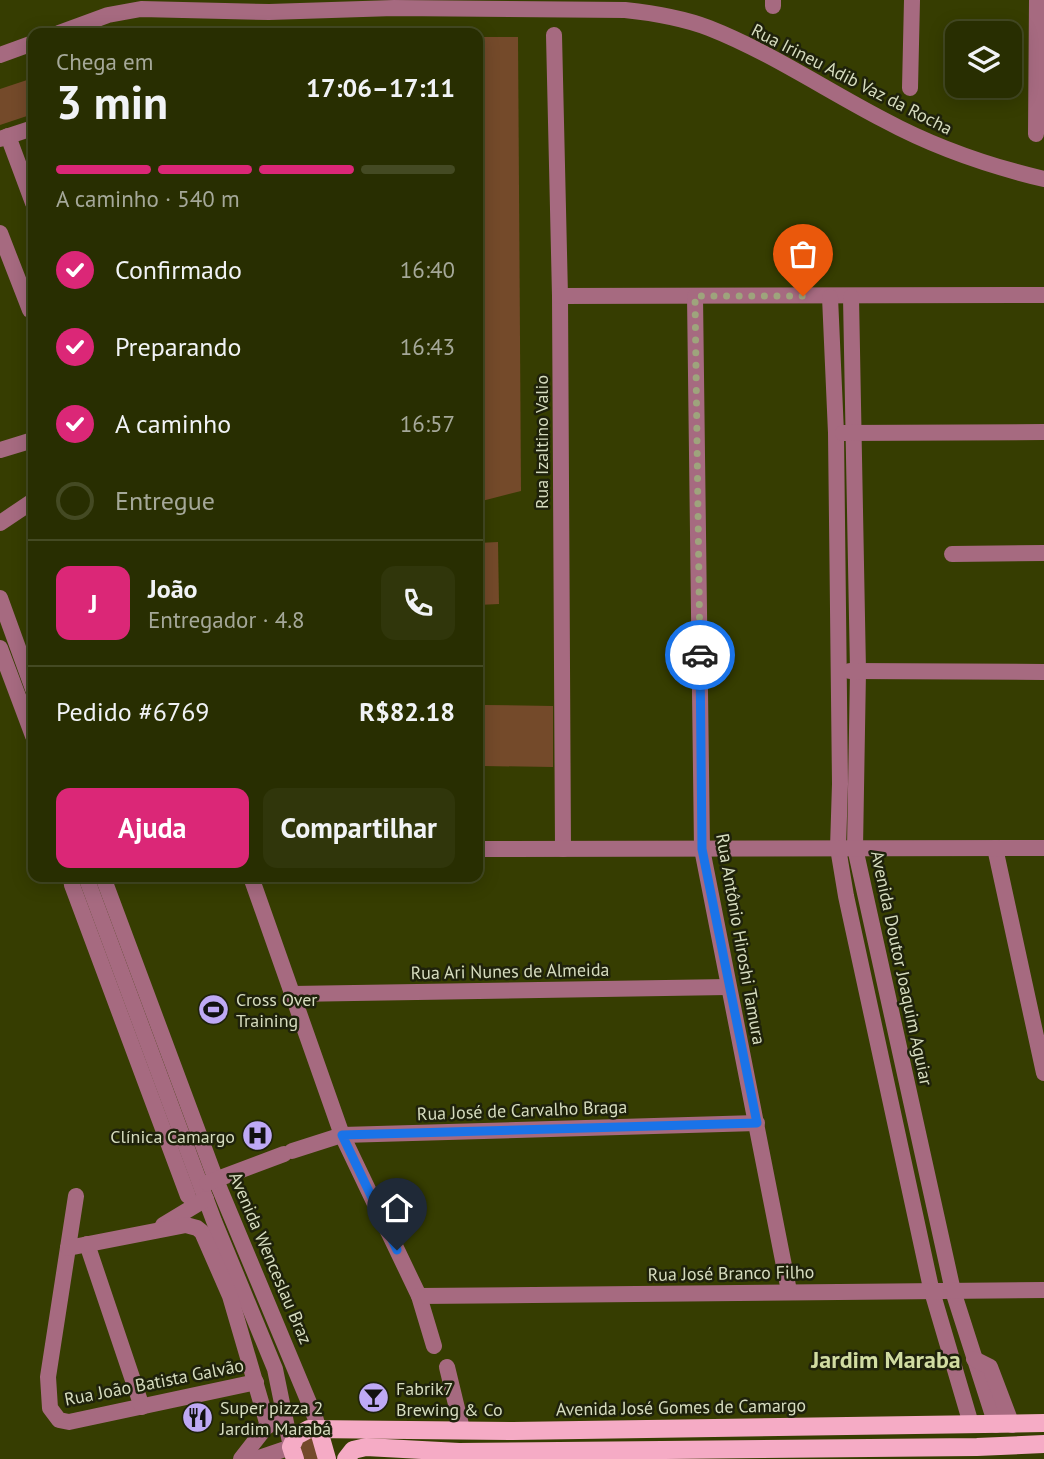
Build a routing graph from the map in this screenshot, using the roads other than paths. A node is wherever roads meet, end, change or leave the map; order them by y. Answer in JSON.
{"nodes":[{"id":1,"x":912,"y":0,"type":"edge"},
{"id":2,"x":1037,"y":0,"type":"edge"},
{"id":3,"x":73,"y":28,"type":"edge"},
{"id":4,"x":554,"y":35,"type":"dead end"},
{"id":5,"x":28,"y":45,"type":"edge"},
{"id":6,"x":0,"y":55,"type":"edge"},
{"id":7,"x":910,"y":88,"type":"dead end"},
{"id":8,"x":28,"y":130,"type":"edge"},
{"id":9,"x":1036,"y":134,"type":"dead end"},
{"id":10,"x":4,"y":138,"type":"edge"},
{"id":11,"x":1044,"y":179,"type":"edge"},
{"id":12,"x":28,"y":193,"type":"edge"},
{"id":13,"x":0,"y":233,"type":"edge"},
{"id":14,"x":1044,"y":295,"type":"edge"},
{"id":15,"x":560,"y":296,"type":"junction"},
{"id":16,"x":695,"y":296,"type":"junction"},
{"id":17,"x":830,"y":297,"type":"junction"},
{"id":18,"x":851,"y":297,"type":"junction"},
{"id":19,"x":28,"y":305,"type":"edge"},
{"id":20,"x":1044,"y":432,"type":"edge"},
{"id":21,"x":844,"y":433,"type":"junction"},
{"id":22,"x":28,"y":442,"type":"edge"},
{"id":23,"x":0,"y":450,"type":"edge"},
{"id":24,"x":28,"y":505,"type":"edge"},
{"id":25,"x":0,"y":523,"type":"edge"},
{"id":26,"x":1044,"y":553,"type":"edge"},
{"id":27,"x":952,"y":554,"type":"dead end"},
{"id":28,"x":0,"y":598,"type":"edge"},
{"id":29,"x":0,"y":648,"type":"edge"},
{"id":30,"x":839,"y":671,"type":"junction"},
{"id":31,"x":858,"y":671,"type":"junction"},
{"id":32,"x":1044,"y":672,"type":"edge"},
{"id":33,"x":28,"y":675,"type":"edge"},
{"id":34,"x":28,"y":723,"type":"edge"},
{"id":35,"x":838,"y":848,"type":"junction"},
{"id":36,"x":855,"y":848,"type":"junction"},
{"id":37,"x":995,"y":848,"type":"junction"},
{"id":38,"x":1044,"y":848,"type":"edge"},
{"id":39,"x":483,"y":849,"type":"edge"},
{"id":40,"x":563,"y":849,"type":"junction"},
{"id":41,"x":702,"y":849,"type":"junction"},
{"id":42,"x":72,"y":882,"type":"edge"},
{"id":43,"x":88,"y":882,"type":"edge"},
{"id":44,"x":105,"y":882,"type":"edge"},
{"id":45,"x":253,"y":882,"type":"edge"},
{"id":46,"x":728,"y":987,"type":"junction"},
{"id":47,"x":292,"y":994,"type":"junction"},
{"id":48,"x":1044,"y":1073,"type":"edge"},
{"id":49,"x":757,"y":1123,"type":"junction"},
{"id":50,"x":342,"y":1135,"type":"junction"},
{"id":51,"x":203,"y":1190,"type":"junction"},
{"id":52,"x":76,"y":1196,"type":"dead end"},
{"id":53,"x":178,"y":1224,"type":"junction"},
{"id":54,"x":202,"y":1232,"type":"junction"},
{"id":55,"x":220,"y":1236,"type":"junction"},
{"id":56,"x":87,"y":1244,"type":"junction"},
{"id":57,"x":68,"y":1248,"type":"junction"},
{"id":58,"x":932,"y":1290,"type":"junction"},
{"id":59,"x":953,"y":1290,"type":"junction"},
{"id":60,"x":1044,"y":1290,"type":"edge"},
{"id":61,"x":789,"y":1291,"type":"junction"},
{"id":62,"x":419,"y":1296,"type":"junction"},
{"id":63,"x":434,"y":1346,"type":"dead end"},
{"id":64,"x":447,"y":1367,"type":"dead end"},
{"id":65,"x":256,"y":1382,"type":"junction"},
{"id":66,"x":282,"y":1404,"type":"junction"},
{"id":67,"x":142,"y":1407,"type":"junction"},
{"id":68,"x":1044,"y":1423,"type":"edge"},
{"id":69,"x":971,"y":1424,"type":"junction"},
{"id":70,"x":1004,"y":1425,"type":"junction"},
{"id":71,"x":268,"y":1426,"type":"junction"},
{"id":72,"x":797,"y":1427,"type":"junction"},
{"id":73,"x":462,"y":1429,"type":"junction"},
{"id":74,"x":319,"y":1431,"type":"junction"},
{"id":75,"x":1044,"y":1444,"type":"edge"},
{"id":76,"x":293,"y":1453,"type":"edge"},
{"id":77,"x":978,"y":1453,"type":"edge"},
{"id":78,"x":802,"y":1454,"type":"edge"},
{"id":79,"x":509,"y":1455,"type":"edge"},
{"id":80,"x":241,"y":1459,"type":"edge"},
{"id":81,"x":256,"y":1459,"type":"edge"},
{"id":82,"x":327,"y":1459,"type":"edge"},
{"id":83,"x":346,"y":1459,"type":"edge"}],
"edges":[{"from":1,"to":7,"type":"street"},
{"from":2,"to":9,"type":"street"},
{"from":3,"to":11,"type":"street","name":"Rua Irineu Adib Vaz da Rocha"},
{"from":4,"to":15,"type":"street","name":"Rua Izaltino Valio"},
{"from":5,"to":6,"type":"street"},
{"from":8,"to":10,"type":"street"},
{"from":10,"to":12,"type":"street"},
{"from":13,"to":19,"type":"street"},
{"from":14,"to":18,"type":"street"},
{"from":15,"to":16,"type":"street"},
{"from":15,"to":40,"type":"street","name":"Rua Izaltino Valio"},
{"from":16,"to":17,"type":"street"},
{"from":16,"to":41,"type":"street","name":"Rua Antônio Hiroshi Tamura"},
{"from":17,"to":18,"type":"street"},
{"from":17,"to":21,"type":"street","name":"Avenida Doutor Joaquim Aguiar"},
{"from":18,"to":21,"type":"street","name":"Avenida Doutor Joaquim Aguiar"},
{"from":20,"to":21,"type":"street"},
{"from":21,"to":30,"type":"street","name":"Avenida Doutor Joaquim Aguiar"},
{"from":21,"to":31,"type":"street","name":"Avenida Doutor Joaquim Aguiar"},
{"from":22,"to":23,"type":"street"},
{"from":24,"to":25,"type":"street"},
{"from":26,"to":27,"type":"street"},
{"from":28,"to":33,"type":"street"},
{"from":29,"to":34,"type":"street"},
{"from":30,"to":31,"type":"street"},
{"from":30,"to":35,"type":"street","name":"Avenida Doutor Joaquim Aguiar"},
{"from":31,"to":32,"type":"street"},
{"from":31,"to":36,"type":"street","name":"Avenida Doutor Joaquim Aguiar"},
{"from":35,"to":36,"type":"street"},
{"from":35,"to":41,"type":"street"},
{"from":35,"to":58,"type":"street","name":"Avenida Doutor Joaquim Aguiar"},
{"from":36,"to":37,"type":"street"},
{"from":36,"to":59,"type":"street","name":"Avenida Doutor Joaquim Aguiar"},
{"from":37,"to":38,"type":"street"},
{"from":37,"to":48,"type":"street"},
{"from":39,"to":40,"type":"street"},
{"from":40,"to":41,"type":"street"},
{"from":41,"to":46,"type":"street","name":"Rua Antônio Hiroshi Tamura"},
{"from":42,"to":51,"type":"street"},
{"from":43,"to":51,"type":"street","name":"Avenida Wenceslau Braz"},
{"from":44,"to":51,"type":"street","name":"Avenida Wenceslau Braz"},
{"from":45,"to":47,"type":"street"},
{"from":46,"to":47,"type":"street","name":"Rua Ari Nunes de Almeida"},
{"from":46,"to":49,"type":"street","name":"Rua Antônio Hiroshi Tamura"},
{"from":47,"to":50,"type":"street"},
{"from":49,"to":50,"type":"street","name":"Rua José de Carvalho Braga"},
{"from":49,"to":61,"type":"street","name":"Rua Antônio Hiroshi Tamura"},
{"from":50,"to":51,"type":"street","name":"Rua José de Carvalho Braga"},
{"from":50,"to":62,"type":"street"},
{"from":51,"to":53,"type":"street","name":"Rua José de Carvalho Braga"},
{"from":51,"to":55,"type":"street","name":"Avenida Wenceslau Braz"},
{"from":51,"to":74,"type":"street","name":"Avenida Wenceslau Braz"},
{"from":52,"to":57,"type":"street"},
{"from":53,"to":54,"type":"street"},
{"from":53,"to":56,"type":"street"},
{"from":54,"to":55,"type":"street"},
{"from":54,"to":65,"type":"street"},
{"from":55,"to":66,"type":"street","name":"Avenida Wenceslau Braz"},
{"from":56,"to":57,"type":"street"},
{"from":56,"to":67,"type":"street"},
{"from":57,"to":67,"type":"street","name":"Rua João Batista Galvão"},
{"from":58,"to":59,"type":"street","name":"Rua José Branco Filho"},
{"from":58,"to":61,"type":"street","name":"Rua José Branco Filho"},
{"from":58,"to":69,"type":"street","name":"Avenida Doutor Joaquim Aguiar"},
{"from":59,"to":60,"type":"street","name":"Rua José Branco Filho"},
{"from":59,"to":70,"type":"street","name":"Avenida Doutor Joaquim Aguiar"},
{"from":61,"to":62,"type":"street","name":"Rua José Branco Filho"},
{"from":62,"to":63,"type":"street"},
{"from":64,"to":73,"type":"street"},
{"from":65,"to":67,"type":"street","name":"Rua João Batista Galvão"},
{"from":65,"to":71,"type":"street"},
{"from":66,"to":71,"type":"street"},
{"from":66,"to":76,"type":"street","name":"Avenida Wenceslau Braz"},
{"from":68,"to":70,"type":"main road","name":"Avenida José Gomes de Camargo"},
{"from":69,"to":70,"type":"main road","name":"Avenida José Gomes de Camargo"},
{"from":69,"to":72,"type":"main road","name":"Avenida José Gomes de Camargo"},
{"from":71,"to":80,"type":"street"},
{"from":72,"to":73,"type":"main road","name":"Avenida José Gomes de Camargo"},
{"from":72,"to":78,"type":"street"},
{"from":73,"to":74,"type":"main road","name":"Avenida José Gomes de Camargo"},
{"from":74,"to":76,"type":"main road"},
{"from":74,"to":82,"type":"main road","name":"Avenida Wenceslau Braz"},
{"from":75,"to":77,"type":"main road"},
{"from":76,"to":81,"type":"street"},
{"from":77,"to":78,"type":"main road"},
{"from":78,"to":79,"type":"main road"},
{"from":79,"to":83,"type":"main road"}]}
